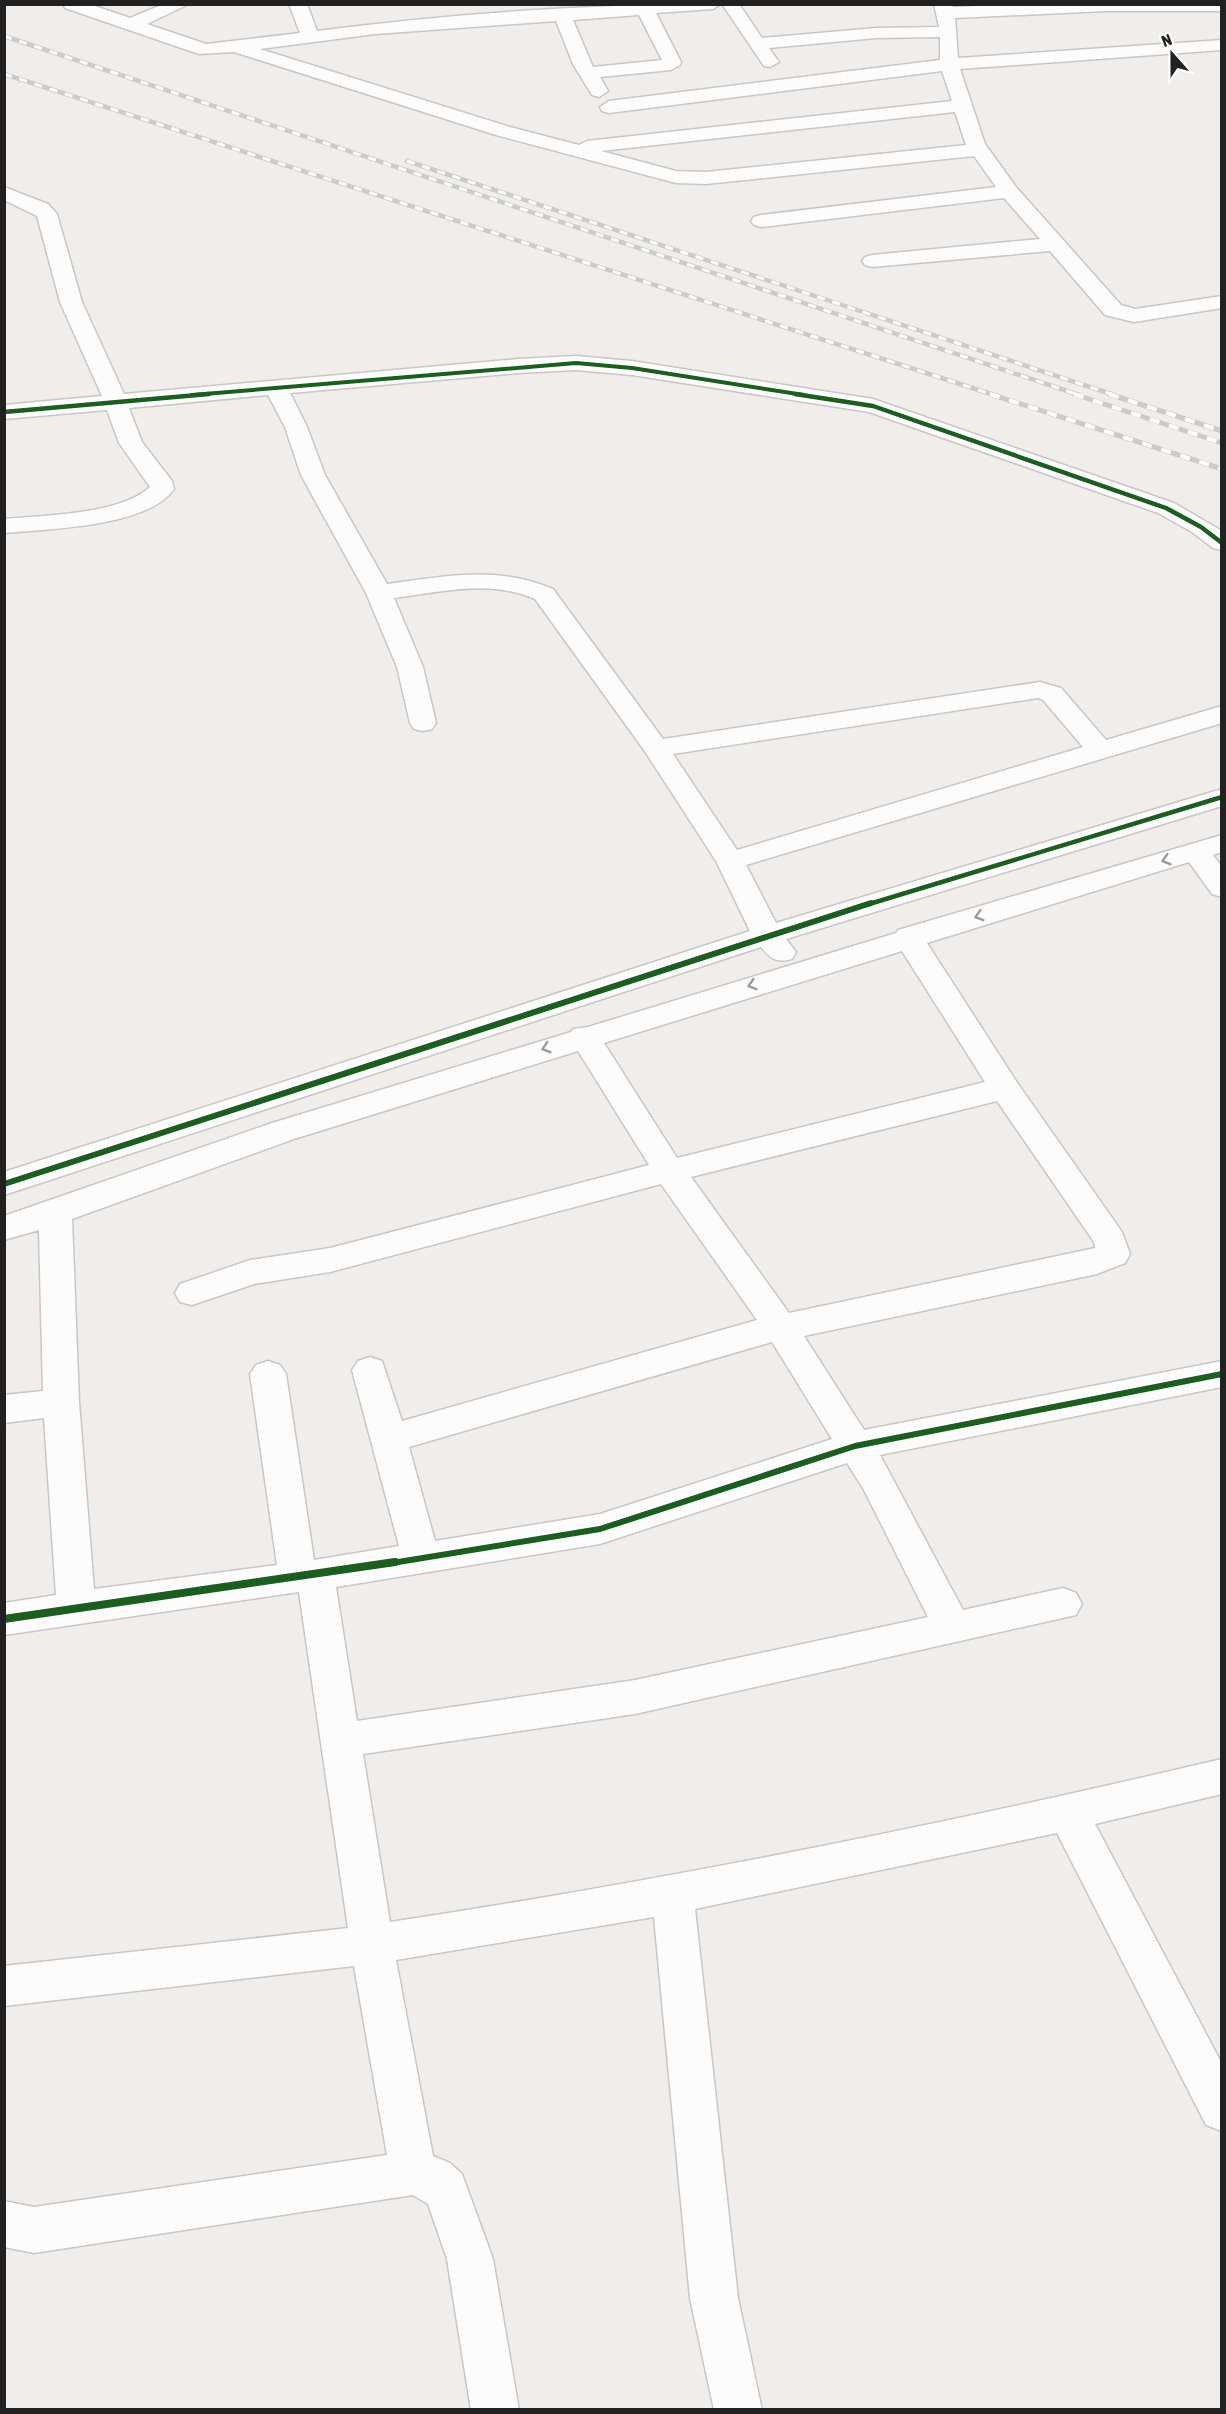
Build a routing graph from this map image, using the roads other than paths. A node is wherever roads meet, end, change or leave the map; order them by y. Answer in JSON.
{"nodes":[{"id":1,"x":71,"y":4,"type":"edge"},
{"id":2,"x":181,"y":4,"type":"edge"},
{"id":3,"x":298,"y":4,"type":"edge"},
{"id":4,"x":406,"y":4,"type":"edge"},
{"id":5,"x":713,"y":4,"type":"edge"},
{"id":6,"x":730,"y":4,"type":"edge"},
{"id":7,"x":1221,"y":6,"type":"edge"},
{"id":8,"x":645,"y":9,"type":"junction"},
{"id":9,"x":508,"y":11,"type":"edge"},
{"id":10,"x":571,"y":11,"type":"edge"},
{"id":11,"x":946,"y":16,"type":"edge"},
{"id":12,"x":131,"y":24,"type":"junction"},
{"id":13,"x":412,"y":26,"type":"junction"},
{"id":14,"x":310,"y":37,"type":"junction"},
{"id":15,"x":756,"y":44,"type":"junction"},
{"id":16,"x":1221,"y":45,"type":"edge"},
{"id":17,"x":237,"y":47,"type":"junction"},
{"id":18,"x":949,"y":64,"type":"junction"},
{"id":19,"x":588,"y":73,"type":"junction"},
{"id":20,"x":787,"y":85,"type":"junction"},
{"id":21,"x":964,"y":105,"type":"junction"},
{"id":22,"x":609,"y":107,"type":"junction"},
{"id":23,"x":631,"y":142,"type":"junction"},
{"id":24,"x":576,"y":149,"type":"junction"},
{"id":25,"x":978,"y":150,"type":"junction"},
{"id":26,"x":1009,"y":191,"type":"junction"},
{"id":27,"x":4,"y":193,"type":"edge"},
{"id":28,"x":761,"y":221,"type":"dead end"},
{"id":29,"x":1057,"y":244,"type":"junction"},
{"id":30,"x":872,"y":261,"type":"dead end"},
{"id":31,"x":1221,"y":302,"type":"edge"},
{"id":32,"x":275,"y":386,"type":"junction"},
{"id":33,"x":116,"y":402,"type":"junction"},
{"id":34,"x":4,"y":412,"type":"edge"},
{"id":35,"x":4,"y":526,"type":"edge"},
{"id":36,"x":1221,"y":543,"type":"edge"},
{"id":37,"x":379,"y":593,"type":"junction"},
{"id":38,"x":1221,"y":714,"type":"edge"},
{"id":39,"x":423,"y":723,"type":"dead end"},
{"id":40,"x":656,"y":748,"type":"junction"},
{"id":41,"x":1099,"y":749,"type":"junction"},
{"id":42,"x":1221,"y":797,"type":"edge"},
{"id":43,"x":1208,"y":847,"type":"edge"},
{"id":44,"x":730,"y":861,"type":"junction"},
{"id":45,"x":1221,"y":888,"type":"edge"},
{"id":46,"x":767,"y":936,"type":"junction"},
{"id":47,"x":908,"y":937,"type":"junction"},
{"id":48,"x":796,"y":972,"type":"junction"},
{"id":49,"x":585,"y":1036,"type":"junction"},
{"id":50,"x":1005,"y":1088,"type":"junction"},
{"id":51,"x":669,"y":1171,"type":"junction"},
{"id":52,"x":4,"y":1184,"type":"edge"},
{"id":53,"x":56,"y":1213,"type":"junction"},
{"id":54,"x":4,"y":1228,"type":"edge"},
{"id":55,"x":192,"y":1293,"type":"dead end"},
{"id":56,"x":781,"y":1328,"type":"junction"},
{"id":57,"x":370,"y":1370,"type":"dead end"},
{"id":58,"x":268,"y":1374,"type":"dead end"},
{"id":59,"x":1221,"y":1374,"type":"edge"},
{"id":60,"x":61,"y":1402,"type":"junction"},
{"id":61,"x":4,"y":1409,"type":"edge"},
{"id":62,"x":389,"y":1439,"type":"junction"},
{"id":63,"x":855,"y":1446,"type":"junction"},
{"id":64,"x":421,"y":1558,"type":"junction"},
{"id":65,"x":306,"y":1576,"type":"junction"},
{"id":66,"x":1063,"y":1604,"type":"dead end"},
{"id":67,"x":76,"y":1606,"type":"junction"},
{"id":68,"x":4,"y":1619,"type":"edge"},
{"id":69,"x":953,"y":1628,"type":"junction"},
{"id":70,"x":341,"y":1740,"type":"junction"},
{"id":71,"x":1221,"y":1776,"type":"edge"},
{"id":72,"x":1068,"y":1814,"type":"junction"},
{"id":73,"x":673,"y":1897,"type":"junction"},
{"id":74,"x":372,"y":1945,"type":"junction"},
{"id":75,"x":4,"y":1986,"type":"edge"},
{"id":76,"x":1221,"y":2110,"type":"edge"},
{"id":77,"x":413,"y":2173,"type":"junction"},
{"id":78,"x":4,"y":2224,"type":"edge"},
{"id":79,"x":495,"y":2409,"type":"edge"},
{"id":80,"x":738,"y":2409,"type":"edge"}],
"edges":[{"from":1,"to":12,"type":"street"},
{"from":2,"to":12,"type":"street"},
{"from":3,"to":14,"type":"street"},
{"from":4,"to":13,"type":"street"},
{"from":5,"to":8,"type":"street"},
{"from":6,"to":15,"type":"street"},
{"from":7,"to":11,"type":"street"},
{"from":8,"to":10,"type":"street"},
{"from":8,"to":19,"type":"street"},
{"from":9,"to":10,"type":"street"},
{"from":9,"to":13,"type":"street"},
{"from":10,"to":19,"type":"street"},
{"from":11,"to":15,"type":"street"},
{"from":11,"to":18,"type":"street"},
{"from":12,"to":17,"type":"street"},
{"from":13,"to":14,"type":"street"},
{"from":14,"to":17,"type":"street"},
{"from":15,"to":20,"type":"street"},
{"from":16,"to":18,"type":"street"},
{"from":17,"to":24,"type":"street"},
{"from":18,"to":20,"type":"street"},
{"from":18,"to":21,"type":"street"},
{"from":19,"to":22,"type":"street"},
{"from":20,"to":22,"type":"street"},
{"from":21,"to":23,"type":"street"},
{"from":21,"to":25,"type":"street"},
{"from":22,"to":23,"type":"street"},
{"from":23,"to":24,"type":"street"},
{"from":24,"to":25,"type":"street"},
{"from":25,"to":26,"type":"street"},
{"from":26,"to":28,"type":"street"},
{"from":26,"to":29,"type":"street"},
{"from":27,"to":33,"type":"street"},
{"from":29,"to":30,"type":"street"},
{"from":29,"to":31,"type":"street"},
{"from":32,"to":33,"type":"street"},
{"from":32,"to":36,"type":"street"},
{"from":32,"to":37,"type":"street"},
{"from":33,"to":34,"type":"street"},
{"from":33,"to":35,"type":"street"},
{"from":37,"to":39,"type":"street"},
{"from":37,"to":40,"type":"street"},
{"from":38,"to":41,"type":"street"},
{"from":40,"to":41,"type":"street"},
{"from":40,"to":44,"type":"street"},
{"from":41,"to":44,"type":"street"},
{"from":42,"to":46,"type":"street"},
{"from":43,"to":45,"type":"street"},
{"from":43,"to":47,"type":"street","one_way":true},
{"from":44,"to":46,"type":"street"},
{"from":46,"to":48,"type":"street"},
{"from":46,"to":52,"type":"street"},
{"from":47,"to":48,"type":"street"},
{"from":47,"to":50,"type":"street"},
{"from":48,"to":49,"type":"street","one_way":true},
{"from":49,"to":51,"type":"street"},
{"from":49,"to":53,"type":"street","one_way":true},
{"from":50,"to":51,"type":"street"},
{"from":50,"to":56,"type":"street"},
{"from":51,"to":55,"type":"street"},
{"from":51,"to":56,"type":"street"},
{"from":53,"to":54,"type":"street"},
{"from":53,"to":60,"type":"street"},
{"from":56,"to":62,"type":"street"},
{"from":56,"to":63,"type":"street"},
{"from":57,"to":62,"type":"street"},
{"from":58,"to":65,"type":"street"},
{"from":59,"to":63,"type":"street"},
{"from":60,"to":61,"type":"street"},
{"from":60,"to":67,"type":"street"},
{"from":62,"to":64,"type":"street"},
{"from":63,"to":64,"type":"street"},
{"from":63,"to":69,"type":"street"},
{"from":64,"to":65,"type":"street"},
{"from":65,"to":67,"type":"street"},
{"from":65,"to":70,"type":"street"},
{"from":66,"to":69,"type":"street"},
{"from":67,"to":68,"type":"street"},
{"from":69,"to":70,"type":"street"},
{"from":70,"to":74,"type":"street"},
{"from":71,"to":72,"type":"street"},
{"from":72,"to":73,"type":"street"},
{"from":72,"to":76,"type":"street"},
{"from":73,"to":74,"type":"street"},
{"from":73,"to":80,"type":"street"},
{"from":74,"to":75,"type":"street"},
{"from":74,"to":77,"type":"street"},
{"from":77,"to":78,"type":"street"},
{"from":77,"to":79,"type":"street"}]}
